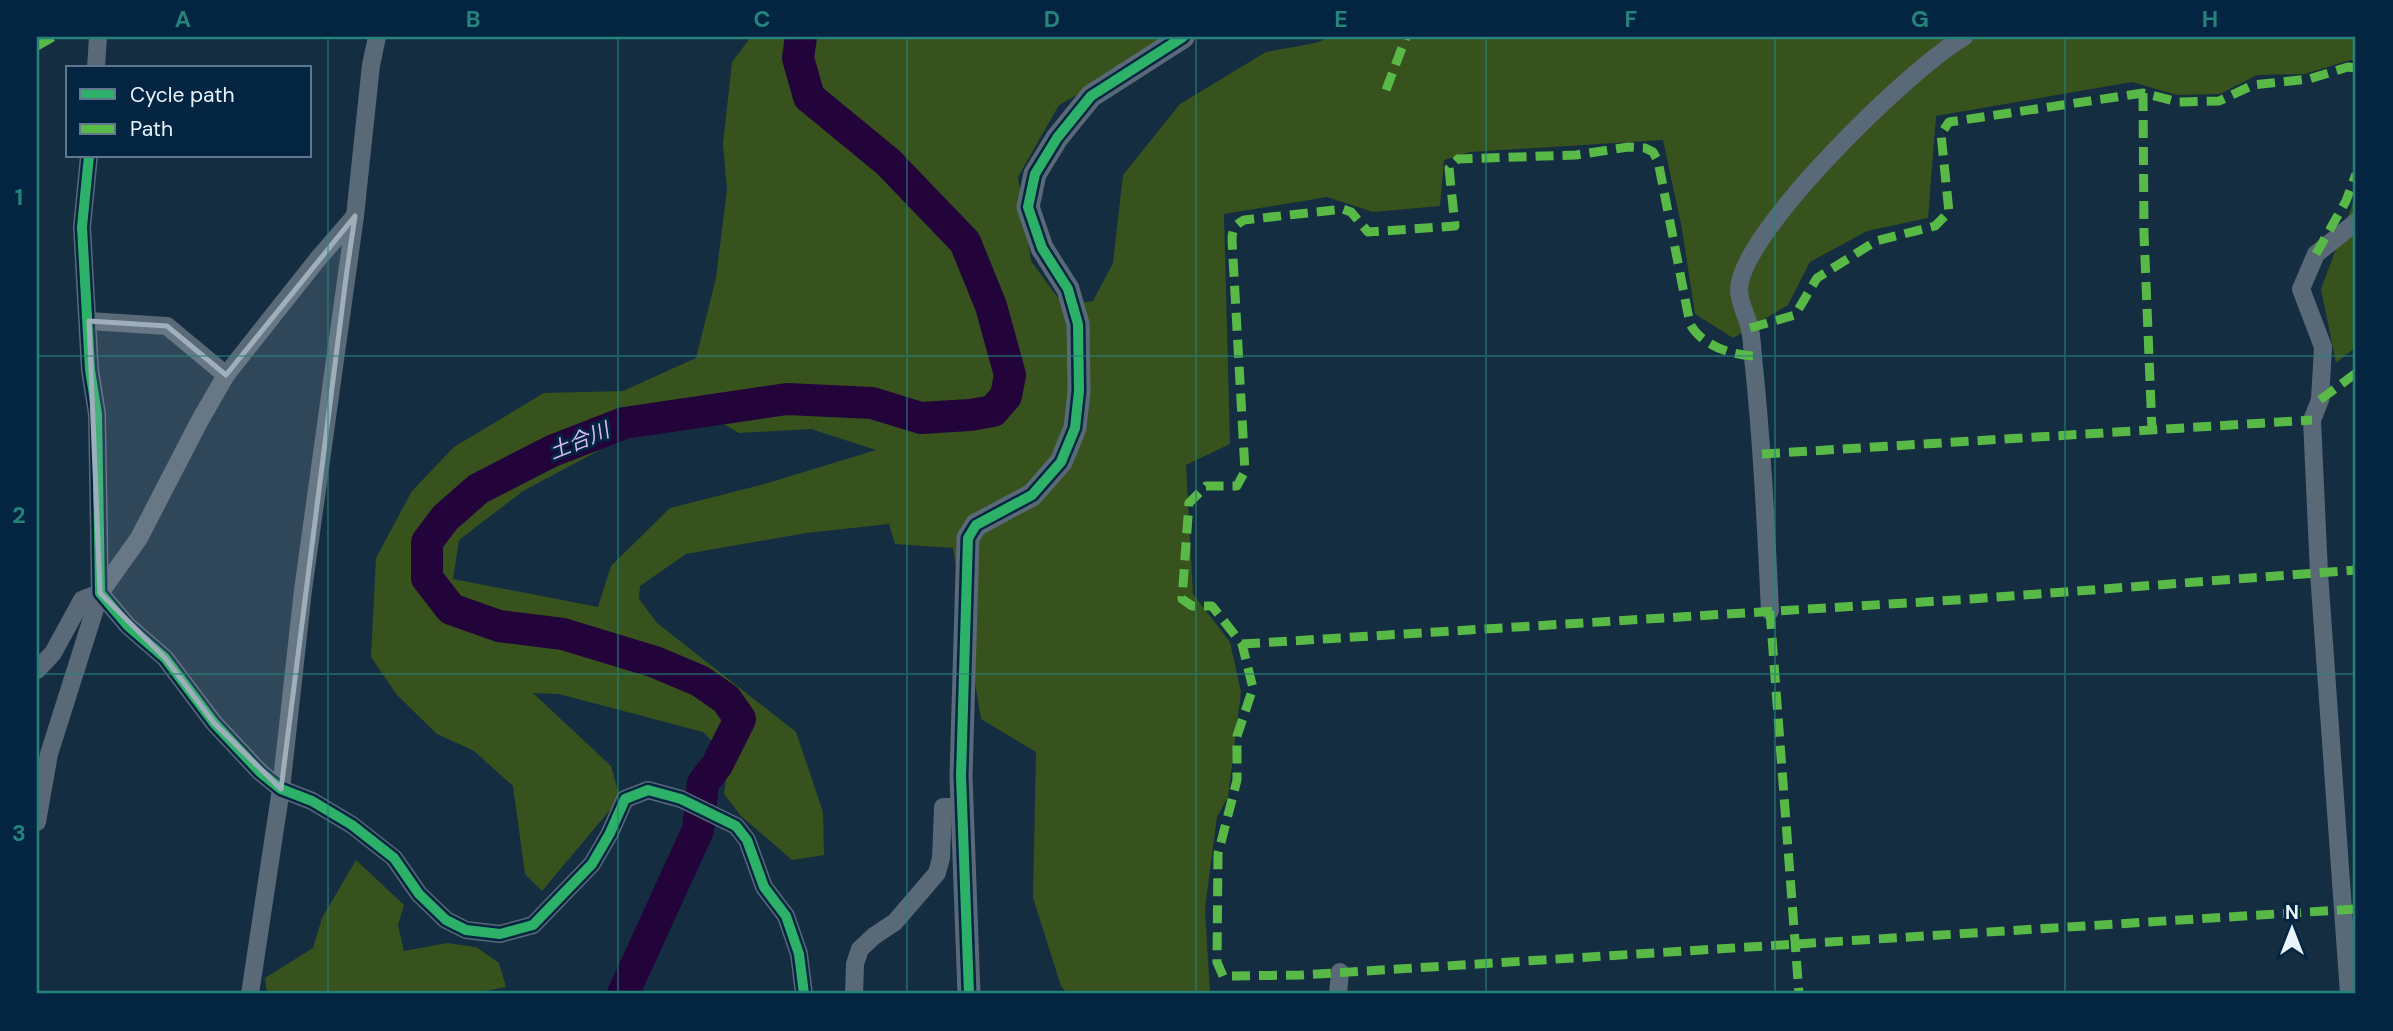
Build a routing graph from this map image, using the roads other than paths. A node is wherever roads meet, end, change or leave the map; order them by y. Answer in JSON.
{"nodes":[{"id":1,"x":98,"y":37,"type":"edge"},
{"id":2,"x":377,"y":37,"type":"edge"},
{"id":3,"x":1183,"y":37,"type":"edge"},
{"id":4,"x":1964,"y":37,"type":"edge"},
{"id":5,"x":96,"y":66,"type":"edge"},
{"id":6,"x":89,"y":158,"type":"edge"},
{"id":7,"x":355,"y":216,"type":"junction"},
{"id":8,"x":2356,"y":222,"type":"edge"},
{"id":9,"x":89,"y":321,"type":"junction"},
{"id":10,"x":226,"y":376,"type":"junction"},
{"id":11,"x":100,"y":593,"type":"junction"},
{"id":12,"x":1770,"y":611,"type":"dead end"},
{"id":13,"x":37,"y":670,"type":"edge"},
{"id":14,"x":281,"y":789,"type":"junction"},
{"id":15,"x":962,"y":807,"type":"junction"},
{"id":16,"x":37,"y":822,"type":"edge"},
{"id":17,"x":1340,"y":972,"type":"dead end"},
{"id":18,"x":250,"y":994,"type":"edge"},
{"id":19,"x":804,"y":994,"type":"edge"},
{"id":20,"x":853,"y":994,"type":"edge"},
{"id":21,"x":970,"y":994,"type":"edge"},
{"id":22,"x":1338,"y":994,"type":"edge"},
{"id":23,"x":2349,"y":994,"type":"edge"}],
"edges":[{"from":1,"to":5,"type":"street"},
{"from":2,"to":7,"type":"street"},
{"from":3,"to":15,"type":"street"},
{"from":4,"to":12,"type":"street"},
{"from":6,"to":9,"type":"street"},
{"from":7,"to":10,"type":"street"},
{"from":7,"to":14,"type":"street"},
{"from":8,"to":23,"type":"street"},
{"from":9,"to":10,"type":"street"},
{"from":9,"to":11,"type":"street"},
{"from":10,"to":11,"type":"street"},
{"from":11,"to":13,"type":"street"},
{"from":11,"to":14,"type":"street"},
{"from":11,"to":16,"type":"street"},
{"from":14,"to":18,"type":"street"},
{"from":14,"to":19,"type":"street"},
{"from":15,"to":20,"type":"street"},
{"from":15,"to":21,"type":"street"},
{"from":17,"to":22,"type":"street"}]}
